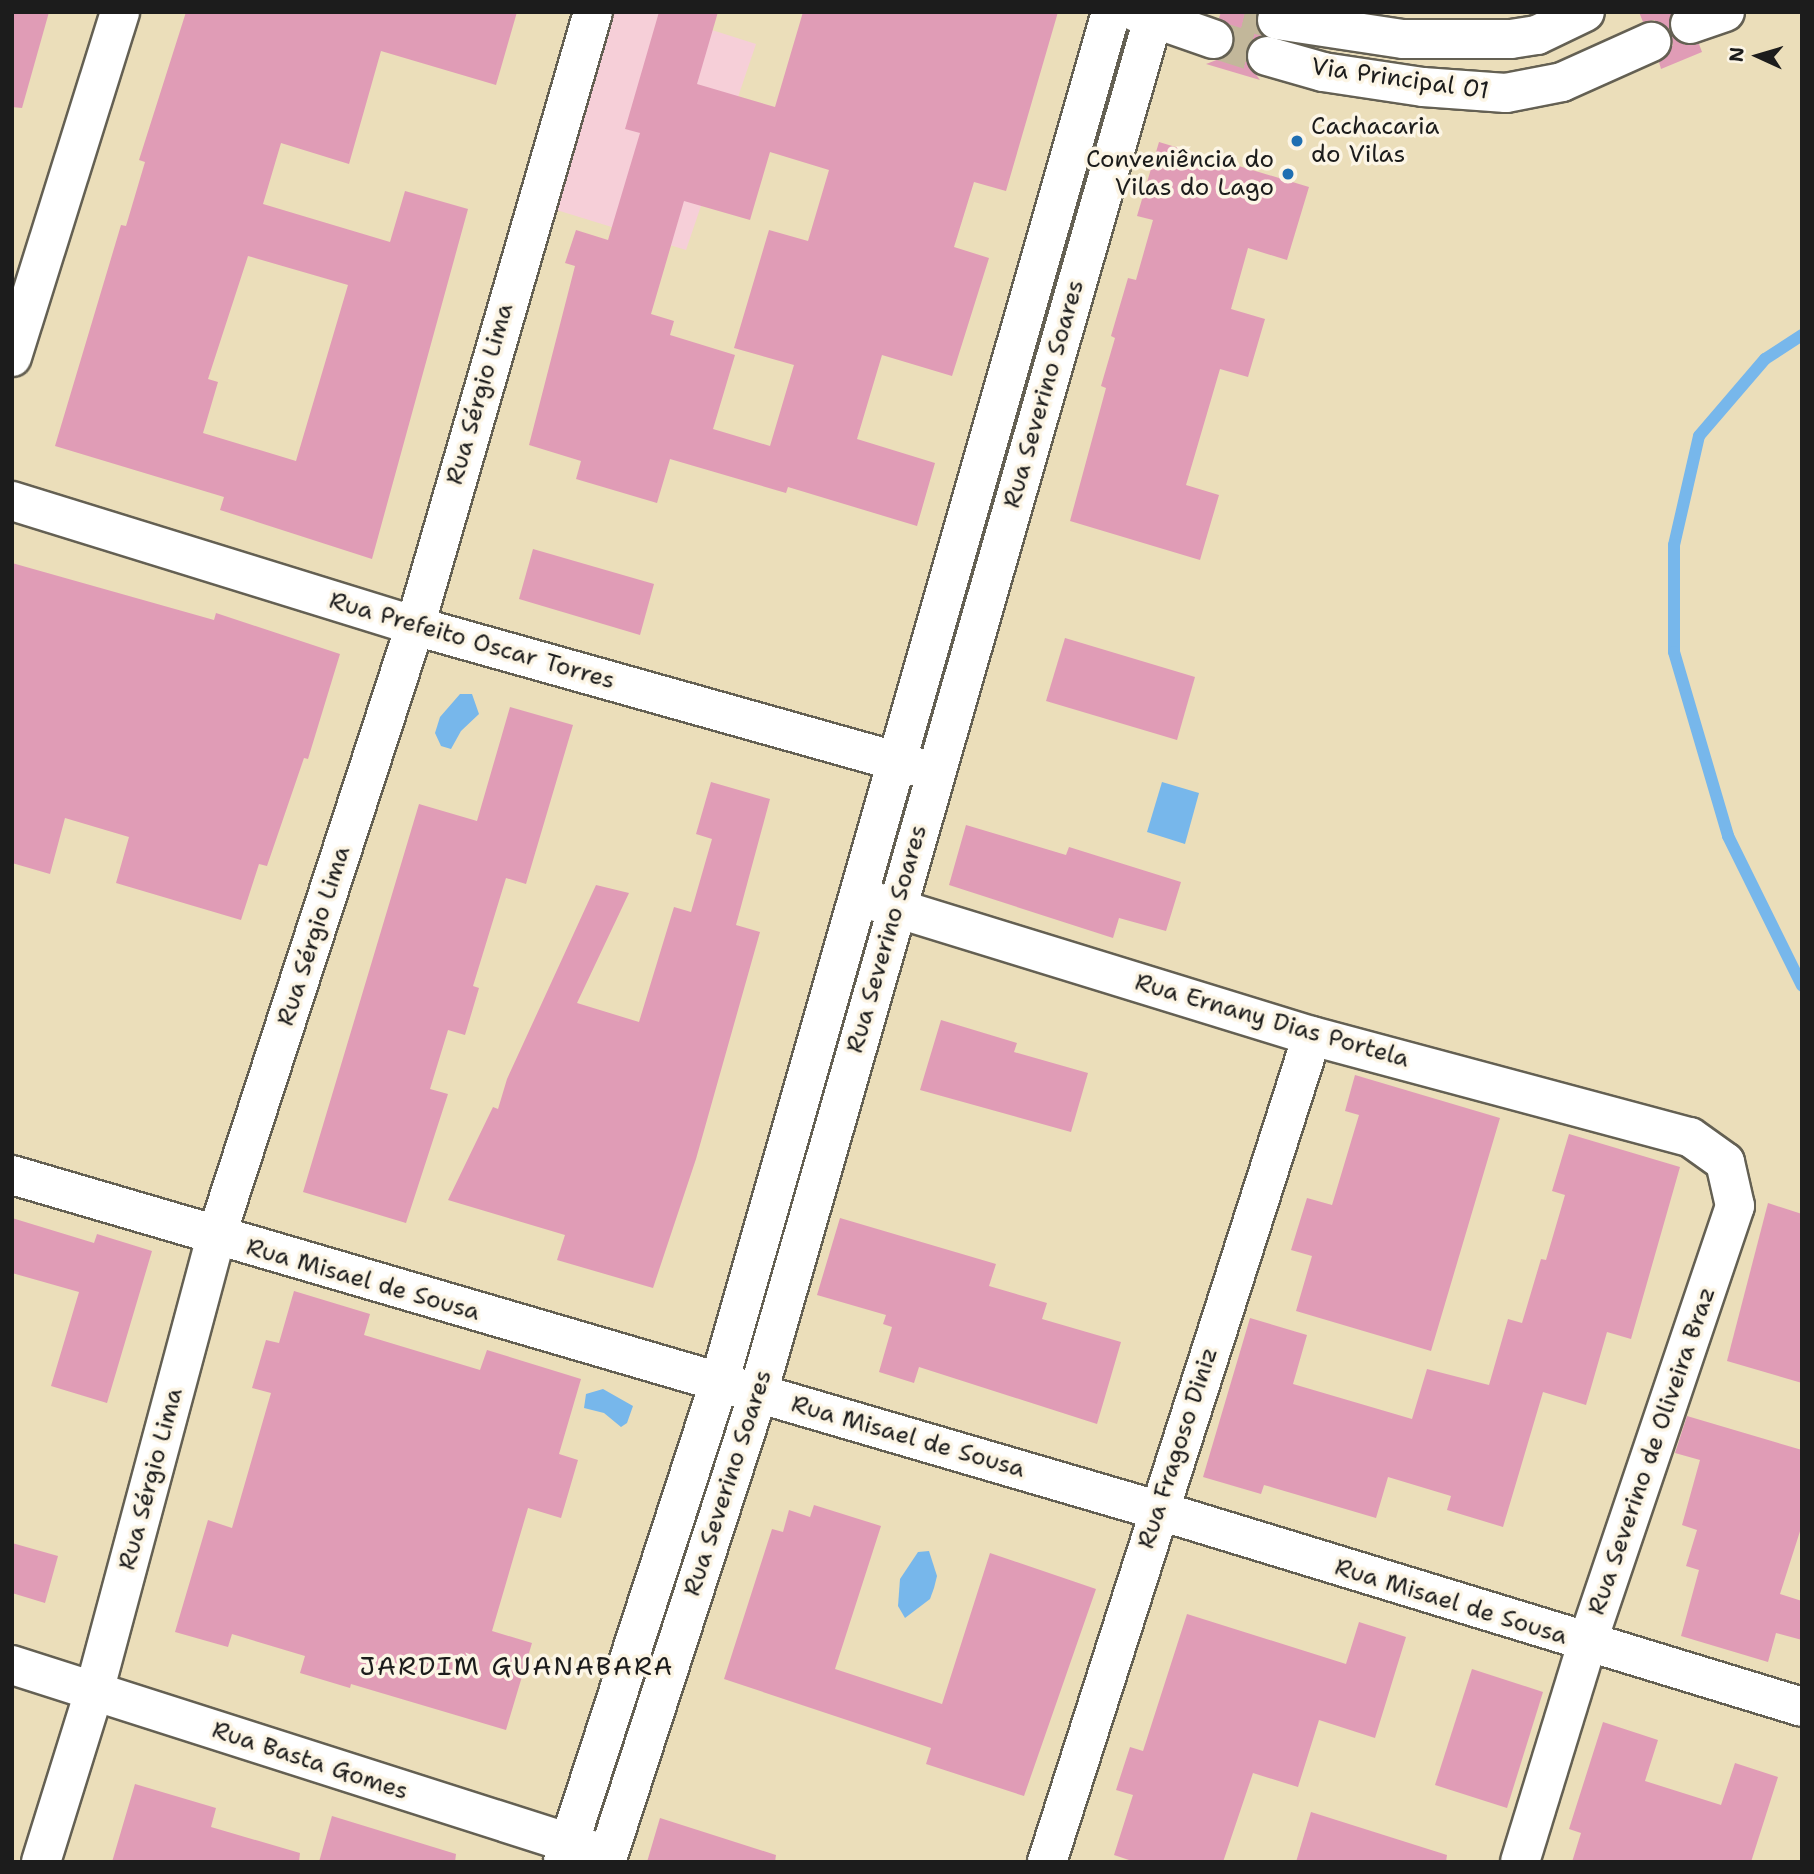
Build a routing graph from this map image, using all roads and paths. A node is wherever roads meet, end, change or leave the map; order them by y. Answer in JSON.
{"nodes":[{"id":1,"x":120,"y":12,"type":"edge"},
{"id":2,"x":593,"y":12,"type":"edge"},
{"id":3,"x":1111,"y":12,"type":"edge"},
{"id":4,"x":1585,"y":12,"type":"edge"},
{"id":5,"x":1148,"y":15,"type":"edge"},
{"id":6,"x":1213,"y":39,"type":"tunnel mouth"},
{"id":7,"x":1651,"y":42,"type":"dead end"},
{"id":8,"x":12,"y":357,"type":"edge"},
{"id":9,"x":12,"y":501,"type":"edge"},
{"id":10,"x":415,"y":626,"type":"junction"},
{"id":11,"x":894,"y":760,"type":"junction"},
{"id":12,"x":934,"y":772,"type":"junction"},
{"id":13,"x":856,"y":897,"type":"junction"},
{"id":14,"x":896,"y":908,"type":"junction"},
{"id":15,"x":1312,"y":1036,"type":"junction"},
{"id":16,"x":1690,"y":1137,"type":"joint"},
{"id":17,"x":12,"y":1175,"type":"edge"},
{"id":18,"x":216,"y":1237,"type":"junction"},
{"id":19,"x":719,"y":1383,"type":"junction"},
{"id":20,"x":758,"y":1393,"type":"junction"},
{"id":21,"x":1157,"y":1510,"type":"junction"},
{"id":22,"x":1587,"y":1644,"type":"junction"},
{"id":23,"x":12,"y":1665,"type":"edge"},
{"id":24,"x":94,"y":1692,"type":"junction"},
{"id":25,"x":1802,"y":1707,"type":"edge"},
{"id":26,"x":565,"y":1853,"type":"edge"},
{"id":27,"x":607,"y":1858,"type":"edge"},
{"id":28,"x":41,"y":1862,"type":"edge"},
{"id":29,"x":1047,"y":1862,"type":"edge"},
{"id":30,"x":1520,"y":1862,"type":"edge"}],
"edges":[{"from":1,"to":8,"type":"street"},
{"from":2,"to":10,"type":"street","name":"Rua Sérgio Lima"},
{"from":3,"to":11,"type":"street","name":"Rua Severino Soares"},
{"from":4,"to":7,"type":"street","name":"Via Principal 01"},
{"from":5,"to":6,"type":"street"},
{"from":5,"to":12,"type":"street","name":"Rua Severino Soares"},
{"from":9,"to":10,"type":"street","name":"Rua Prefeito Oscar Torres"},
{"from":10,"to":11,"type":"street","name":"Rua Prefeito Oscar Torres"},
{"from":10,"to":18,"type":"street","name":"Rua Sérgio Lima"},
{"from":11,"to":12,"type":"street","name":"Rua Prefeito Oscar Torres"},
{"from":11,"to":13,"type":"street","name":"Rua Severino Soares"},
{"from":12,"to":14,"type":"street","name":"Rua Severino Soares"},
{"from":13,"to":14,"type":"street","name":"Rua Ernany Dias Portela"},
{"from":13,"to":19,"type":"street","name":"Rua Severino Soares"},
{"from":14,"to":15,"type":"street","name":"Rua Ernany Dias Portela"},
{"from":14,"to":20,"type":"street","name":"Rua Severino Soares"},
{"from":15,"to":16,"type":"street","name":"Rua Ernany Dias Portela"},
{"from":15,"to":21,"type":"street","name":"Rua Fragoso Diniz"},
{"from":16,"to":22,"type":"street","name":"Rua Severino de Oliveira Braz"},
{"from":17,"to":18,"type":"street","name":"Rua Misael de Sousa"},
{"from":18,"to":19,"type":"street","name":"Rua Misael de Sousa"},
{"from":18,"to":24,"type":"street","name":"Rua Sérgio Lima"},
{"from":19,"to":20,"type":"street","name":"Rua Misael de Sousa"},
{"from":19,"to":26,"type":"street","name":"Rua Severino Soares"},
{"from":20,"to":21,"type":"street","name":"Rua Misael de Sousa"},
{"from":20,"to":27,"type":"street","name":"Rua Severino Soares"},
{"from":21,"to":22,"type":"street","name":"Rua Misael de Sousa"},
{"from":21,"to":29,"type":"street","name":"Rua Fragoso Diniz"},
{"from":22,"to":25,"type":"street","name":"Rua Misael de Sousa"},
{"from":22,"to":30,"type":"street","name":"Rua Severino de Oliveira Braz"},
{"from":23,"to":24,"type":"street","name":"Rua Basta Gomes"},
{"from":24,"to":26,"type":"street","name":"Rua Basta Gomes"},
{"from":24,"to":28,"type":"street","name":"Rua Sérgio Lima"},
{"from":26,"to":27,"type":"street","name":"Rua Basta Gomes"}]}
